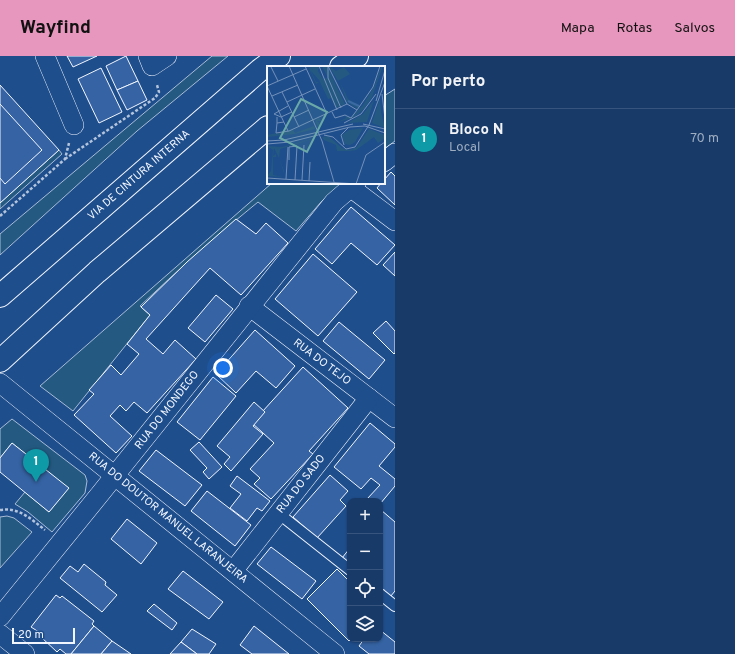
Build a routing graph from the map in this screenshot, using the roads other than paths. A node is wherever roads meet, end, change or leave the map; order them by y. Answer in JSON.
{"nodes":[{"id":1,"x":45,"y":56,"type":"edge"},
{"id":2,"x":279,"y":56,"type":"edge"},
{"id":3,"x":357,"y":56,"type":"edge"},
{"id":4,"x":342,"y":66,"type":"edge"},
{"id":5,"x":74,"y":125,"type":"road end"},
{"id":6,"x":267,"y":128,"type":"edge"},
{"id":7,"x":395,"y":153,"type":"edge"},
{"id":8,"x":385,"y":161,"type":"edge"},
{"id":9,"x":353,"y":185,"type":"edge"},
{"id":10,"x":395,"y":221,"type":"edge"},
{"id":11,"x":0,"y":296,"type":"edge"},
{"id":12,"x":249,"y":306,"type":"junction"},
{"id":13,"x":0,"y":361,"type":"edge"},
{"id":14,"x":0,"y":383,"type":"edge"},
{"id":15,"x":368,"y":398,"type":"junction"},
{"id":16,"x":395,"y":418,"type":"edge"},
{"id":17,"x":115,"y":476,"type":"junction"},
{"id":18,"x":278,"y":513,"type":"junction"},
{"id":19,"x":347,"y":568,"type":"edge"},
{"id":20,"x":233,"y":571,"type":"junction"},
{"id":21,"x":383,"y":596,"type":"edge"},
{"id":22,"x":395,"y":606,"type":"edge"},
{"id":23,"x":0,"y":617,"type":"edge"},
{"id":24,"x":0,"y":634,"type":"edge"},
{"id":25,"x":25,"y":654,"type":"edge"},
{"id":26,"x":336,"y":654,"type":"edge"}],
"edges":[{"from":1,"to":5,"type":"street"},
{"from":2,"to":11,"type":"highway","name":"VIA DE CINTURA INTERNA"},
{"from":3,"to":4,"type":"highway"},
{"from":6,"to":13,"type":"highway"},
{"from":7,"to":8,"type":"street"},
{"from":9,"to":10,"type":"street"},
{"from":9,"to":12,"type":"street","name":"RUA DO MONDEGO"},
{"from":12,"to":15,"type":"street","name":"RUA DO TEJO"},
{"from":12,"to":17,"type":"street","name":"RUA DO MONDEGO"},
{"from":14,"to":17,"type":"street","name":"RUA DO DOUTOR MANUEL LARANJEIRA"},
{"from":15,"to":16,"type":"street","name":"RUA DO TEJO"},
{"from":15,"to":18,"type":"street","name":"RUA DO SADO"},
{"from":17,"to":20,"type":"street","name":"RUA DO DOUTOR MANUEL LARANJEIRA"},
{"from":17,"to":23,"type":"street","name":"RUA DO MONDEGO"},
{"from":18,"to":19,"type":"lane"},
{"from":18,"to":20,"type":"street","name":"RUA DO SADO"},
{"from":20,"to":26,"type":"street","name":"RUA DO DOUTOR MANUEL LARANJEIRA"},
{"from":21,"to":22,"type":"lane"},
{"from":24,"to":25,"type":"street"}]}
